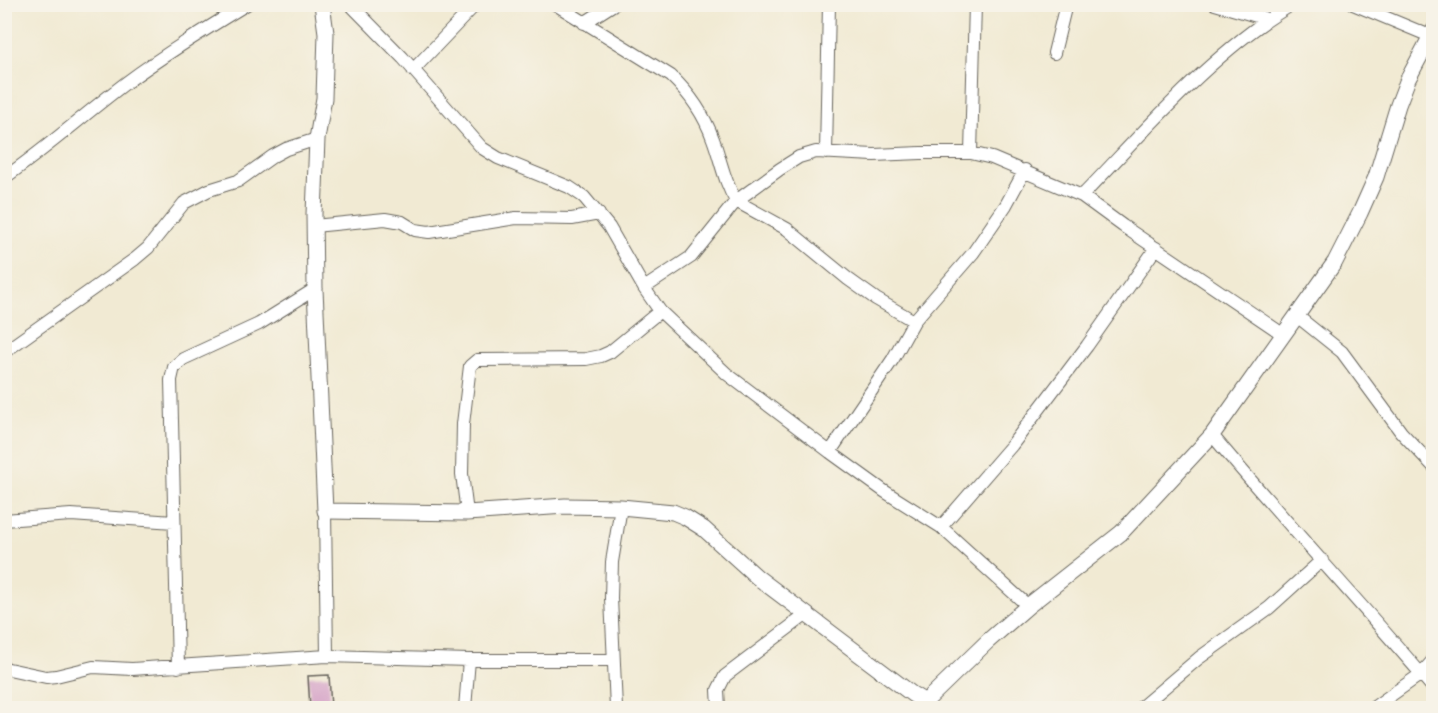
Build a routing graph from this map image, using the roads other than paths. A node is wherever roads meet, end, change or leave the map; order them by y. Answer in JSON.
{"nodes":[{"id":1,"x":247,"y":4,"type":"edge"},
{"id":2,"x":322,"y":4,"type":"edge"},
{"id":3,"x":350,"y":4,"type":"edge"},
{"id":4,"x":476,"y":4,"type":"edge"},
{"id":5,"x":555,"y":4,"type":"edge"},
{"id":6,"x":614,"y":4,"type":"edge"},
{"id":7,"x":829,"y":4,"type":"edge"},
{"id":8,"x":975,"y":4,"type":"edge"},
{"id":9,"x":1066,"y":4,"type":"edge"},
{"id":10,"x":1215,"y":4,"type":"edge"},
{"id":11,"x":1293,"y":4,"type":"edge"},
{"id":12,"x":1353,"y":4,"type":"edge"},
{"id":13,"x":1268,"y":19,"type":"junction"},
{"id":14,"x":584,"y":23,"type":"junction"},
{"id":15,"x":1432,"y":33,"type":"edge"},
{"id":16,"x":1054,"y":53,"type":"dead end"},
{"id":17,"x":413,"y":70,"type":"junction"},
{"id":18,"x":317,"y":139,"type":"junction"},
{"id":19,"x":826,"y":153,"type":"junction"},
{"id":20,"x":971,"y":153,"type":"junction"},
{"id":21,"x":1025,"y":170,"type":"junction"},
{"id":22,"x":4,"y":178,"type":"edge"},
{"id":23,"x":1082,"y":196,"type":"junction"},
{"id":24,"x":736,"y":201,"type":"junction"},
{"id":25,"x":599,"y":214,"type":"junction"},
{"id":26,"x":314,"y":226,"type":"junction"},
{"id":27,"x":1156,"y":248,"type":"junction"},
{"id":28,"x":644,"y":288,"type":"junction"},
{"id":29,"x":315,"y":289,"type":"junction"},
{"id":30,"x":660,"y":311,"type":"junction"},
{"id":31,"x":1297,"y":316,"type":"junction"},
{"id":32,"x":914,"y":321,"type":"junction"},
{"id":33,"x":1284,"y":335,"type":"junction"},
{"id":34,"x":4,"y":352,"type":"edge"},
{"id":35,"x":1212,"y":435,"type":"junction"},
{"id":36,"x":830,"y":452,"type":"junction"},
{"id":37,"x":1434,"y":467,"type":"edge"},
{"id":38,"x":621,"y":507,"type":"junction"},
{"id":39,"x":325,"y":511,"type":"junction"},
{"id":40,"x":467,"y":513,"type":"junction"},
{"id":41,"x":4,"y":520,"type":"edge"},
{"id":42,"x":174,"y":522,"type":"junction"},
{"id":43,"x":940,"y":527,"type":"junction"},
{"id":44,"x":1322,"y":560,"type":"junction"},
{"id":45,"x":1028,"y":606,"type":"junction"},
{"id":46,"x":807,"y":614,"type":"junction"},
{"id":47,"x":327,"y":656,"type":"junction"},
{"id":48,"x":1434,"y":659,"type":"edge"},
{"id":49,"x":469,"y":660,"type":"junction"},
{"id":50,"x":613,"y":660,"type":"junction"},
{"id":51,"x":178,"y":666,"type":"junction"},
{"id":52,"x":4,"y":668,"type":"edge"},
{"id":53,"x":1421,"y":674,"type":"junction"},
{"id":54,"x":1434,"y":689,"type":"edge"},
{"id":55,"x":923,"y":705,"type":"edge"},
{"id":56,"x":465,"y":708,"type":"edge"},
{"id":57,"x":616,"y":708,"type":"edge"},
{"id":58,"x":719,"y":708,"type":"edge"},
{"id":59,"x":1140,"y":708,"type":"edge"},
{"id":60,"x":1372,"y":708,"type":"edge"}],
"edges":[{"from":1,"to":22,"type":"street"},
{"from":2,"to":18,"type":"street"},
{"from":3,"to":17,"type":"street"},
{"from":4,"to":17,"type":"street"},
{"from":5,"to":14,"type":"street"},
{"from":6,"to":14,"type":"street"},
{"from":7,"to":19,"type":"street"},
{"from":8,"to":20,"type":"street"},
{"from":9,"to":16,"type":"street"},
{"from":10,"to":13,"type":"street"},
{"from":11,"to":13,"type":"street"},
{"from":12,"to":15,"type":"street"},
{"from":13,"to":23,"type":"street"},
{"from":14,"to":24,"type":"street"},
{"from":15,"to":31,"type":"street"},
{"from":17,"to":25,"type":"street"},
{"from":18,"to":26,"type":"street"},
{"from":18,"to":34,"type":"street"},
{"from":19,"to":20,"type":"street"},
{"from":19,"to":24,"type":"street"},
{"from":20,"to":21,"type":"street"},
{"from":21,"to":23,"type":"street"},
{"from":21,"to":32,"type":"street"},
{"from":23,"to":27,"type":"street"},
{"from":24,"to":28,"type":"street"},
{"from":24,"to":32,"type":"street"},
{"from":25,"to":26,"type":"street"},
{"from":25,"to":28,"type":"street"},
{"from":26,"to":29,"type":"street"},
{"from":27,"to":33,"type":"street"},
{"from":27,"to":43,"type":"street"},
{"from":28,"to":30,"type":"street"},
{"from":29,"to":39,"type":"street"},
{"from":29,"to":42,"type":"street"},
{"from":30,"to":36,"type":"street"},
{"from":30,"to":40,"type":"street"},
{"from":31,"to":33,"type":"street"},
{"from":31,"to":37,"type":"street"},
{"from":32,"to":36,"type":"street"},
{"from":33,"to":35,"type":"street"},
{"from":35,"to":44,"type":"street"},
{"from":35,"to":45,"type":"street"},
{"from":36,"to":43,"type":"street"},
{"from":38,"to":40,"type":"street"},
{"from":38,"to":46,"type":"street"},
{"from":38,"to":50,"type":"street"},
{"from":39,"to":40,"type":"street"},
{"from":39,"to":47,"type":"street"},
{"from":41,"to":42,"type":"street"},
{"from":42,"to":51,"type":"street"},
{"from":43,"to":45,"type":"street"},
{"from":44,"to":53,"type":"street"},
{"from":44,"to":59,"type":"street"},
{"from":45,"to":55,"type":"street"},
{"from":46,"to":55,"type":"street"},
{"from":46,"to":58,"type":"street"},
{"from":47,"to":49,"type":"street"},
{"from":47,"to":51,"type":"street"},
{"from":48,"to":53,"type":"street"},
{"from":49,"to":50,"type":"street"},
{"from":49,"to":56,"type":"street"},
{"from":50,"to":57,"type":"street"},
{"from":51,"to":52,"type":"street"},
{"from":53,"to":54,"type":"street"},
{"from":53,"to":60,"type":"street"}]}
